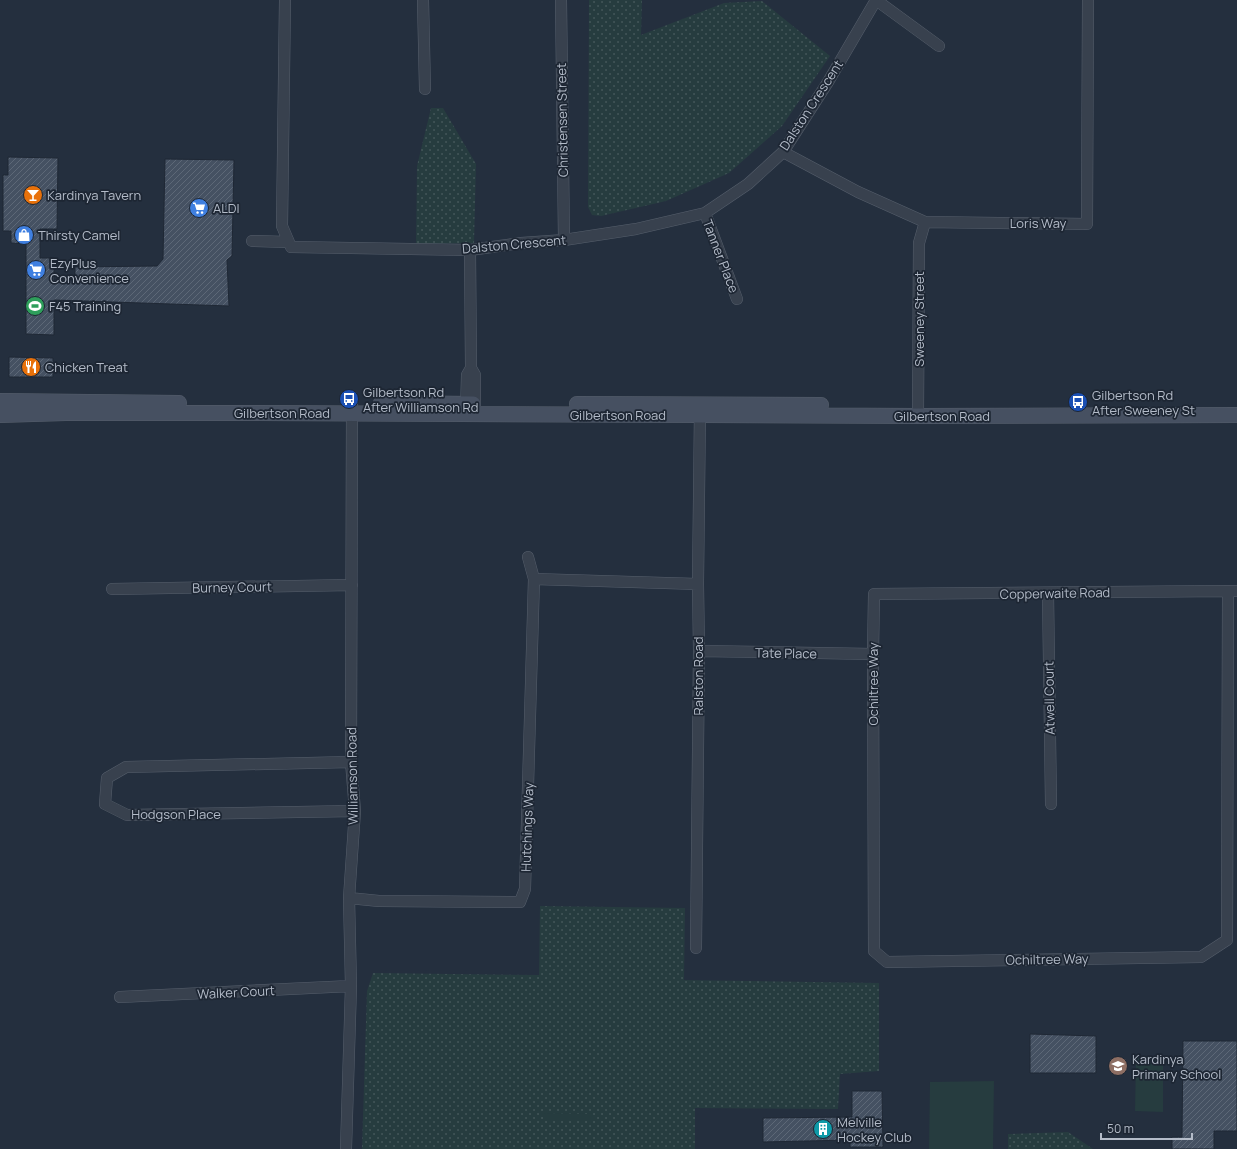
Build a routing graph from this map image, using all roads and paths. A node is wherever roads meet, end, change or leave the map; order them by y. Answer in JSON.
{"nodes":[{"id":1,"x":285,"y":0,"type":"edge"},
{"id":2,"x":423,"y":0,"type":"edge"},
{"id":3,"x":561,"y":0,"type":"edge"},
{"id":4,"x":876,"y":0,"type":"edge"},
{"id":5,"x":1088,"y":0,"type":"edge"},
{"id":6,"x":939,"y":46,"type":"dead end"},
{"id":7,"x":425,"y":89,"type":"dead end"},
{"id":8,"x":782,"y":152,"type":"junction"},
{"id":9,"x":705,"y":213,"type":"junction"},
{"id":10,"x":925,"y":222,"type":"junction"},
{"id":11,"x":564,"y":240,"type":"junction"},
{"id":12,"x":252,"y":242,"type":"dead end"},
{"id":13,"x":288,"y":242,"type":"junction"},
{"id":14,"x":470,"y":250,"type":"junction"},
{"id":15,"x":737,"y":299,"type":"dead end"},
{"id":16,"x":0,"y":401,"type":"edge"},
{"id":17,"x":1237,"y":407,"type":"edge"},
{"id":18,"x":352,"y":408,"type":"junction"},
{"id":19,"x":470,"y":409,"type":"junction"},
{"id":20,"x":700,"y":409,"type":"junction"},
{"id":21,"x":918,"y":411,"type":"junction"},
{"id":22,"x":0,"y":415,"type":"edge"},
{"id":23,"x":1237,"y":415,"type":"edge"},
{"id":24,"x":528,"y":557,"type":"dead end"},
{"id":25,"x":534,"y":579,"type":"junction"},
{"id":26,"x":698,"y":584,"type":"junction"},
{"id":27,"x":352,"y":585,"type":"junction"},
{"id":28,"x":112,"y":589,"type":"dead end"},
{"id":29,"x":1232,"y":591,"type":"edge"},
{"id":30,"x":1048,"y":593,"type":"junction"},
{"id":31,"x":874,"y":594,"type":"joint"},
{"id":32,"x":698,"y":651,"type":"junction"},
{"id":33,"x":873,"y":654,"type":"junction"},
{"id":34,"x":351,"y":762,"type":"junction"},
{"id":35,"x":1051,"y":804,"type":"dead end"},
{"id":36,"x":354,"y":811,"type":"junction"},
{"id":37,"x":349,"y":898,"type":"junction"},
{"id":38,"x":696,"y":948,"type":"dead end"},
{"id":39,"x":351,"y":986,"type":"junction"},
{"id":40,"x":120,"y":997,"type":"dead end"},
{"id":41,"x":346,"y":1149,"type":"edge"}],
"edges":[{"from":1,"to":13,"type":"street"},
{"from":2,"to":7,"type":"street"},
{"from":3,"to":11,"type":"street","name":"Christensen Street"},
{"from":4,"to":6,"type":"street"},
{"from":4,"to":8,"type":"street","name":"Dalston Crescent"},
{"from":5,"to":10,"type":"street","name":"Loris Way"},
{"from":8,"to":9,"type":"street","name":"Dalston Crescent"},
{"from":8,"to":10,"type":"street","name":"Loris Way"},
{"from":9,"to":11,"type":"street","name":"Dalston Crescent"},
{"from":9,"to":15,"type":"street","name":"Tanner Place"},
{"from":10,"to":21,"type":"street","name":"Sweeney Street"},
{"from":11,"to":14,"type":"street","name":"Dalston Crescent"},
{"from":12,"to":13,"type":"street"},
{"from":13,"to":14,"type":"street","name":"Dalston Crescent"},
{"from":14,"to":19,"type":"street"},
{"from":16,"to":18,"type":"street","name":"Gilbertson Road"},
{"from":17,"to":21,"type":"street","name":"Gilbertson Road"},
{"from":18,"to":19,"type":"street","name":"Gilbertson Road"},
{"from":18,"to":22,"type":"street","name":"Gilbertson Road"},
{"from":18,"to":27,"type":"street","name":"Williamson Road"},
{"from":19,"to":20,"type":"street","name":"Gilbertson Road"},
{"from":20,"to":21,"type":"street","name":"Gilbertson Road"},
{"from":20,"to":26,"type":"street","name":"Ralston Road"},
{"from":21,"to":23,"type":"street","name":"Gilbertson Road"},
{"from":24,"to":25,"type":"street","name":"Hutchings Way"},
{"from":25,"to":26,"type":"street"},
{"from":25,"to":37,"type":"street","name":"Hutchings Way"},
{"from":26,"to":32,"type":"street","name":"Ralston Road"},
{"from":27,"to":28,"type":"street","name":"Burney Court"},
{"from":27,"to":34,"type":"street","name":"Williamson Road"},
{"from":29,"to":30,"type":"street","name":"Copperwaite Road"},
{"from":29,"to":33,"type":"street","name":"Ochiltree Way"},
{"from":30,"to":31,"type":"street","name":"Copperwaite Road"},
{"from":30,"to":35,"type":"street","name":"Atwell Court"},
{"from":31,"to":33,"type":"street","name":"Ochiltree Way"},
{"from":32,"to":33,"type":"street","name":"Tate Place"},
{"from":32,"to":38,"type":"street","name":"Ralston Road"},
{"from":34,"to":36,"type":"street","name":"Williamson Road"},
{"from":34,"to":36,"type":"street","name":"Hodgson Place"},
{"from":36,"to":37,"type":"street","name":"Williamson Road"},
{"from":37,"to":39,"type":"street","name":"Williamson Road"},
{"from":39,"to":40,"type":"street","name":"Walker Court"},
{"from":39,"to":41,"type":"street","name":"Williamson Road"}]}
